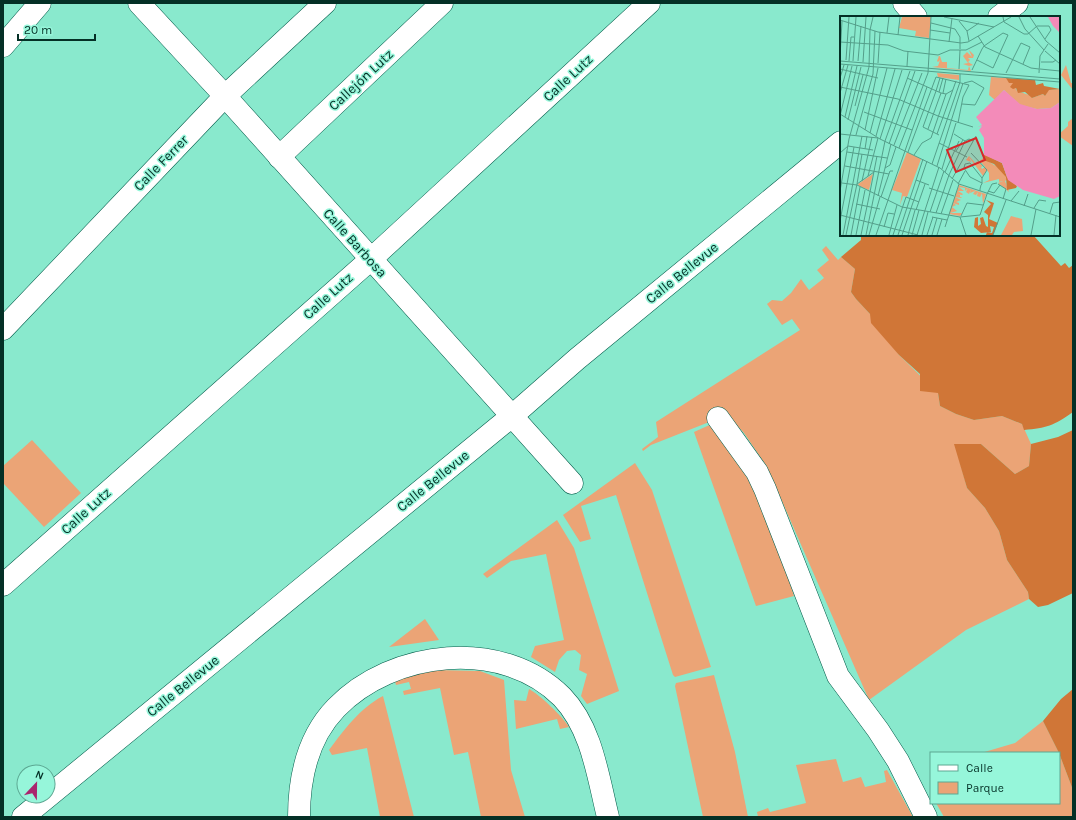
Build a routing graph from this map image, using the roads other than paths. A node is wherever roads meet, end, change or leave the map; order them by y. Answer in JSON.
{"nodes":[{"id":1,"x":40,"y":3,"type":"edge"},
{"id":2,"x":139,"y":3,"type":"edge"},
{"id":3,"x":325,"y":3,"type":"edge"},
{"id":4,"x":442,"y":3,"type":"edge"},
{"id":5,"x":649,"y":3,"type":"edge"},
{"id":6,"x":904,"y":3,"type":"edge"},
{"id":7,"x":1017,"y":3,"type":"edge"},
{"id":8,"x":915,"y":16,"type":"edge"},
{"id":9,"x":1000,"y":16,"type":"edge"},
{"id":10,"x":3,"y":46,"type":"edge"},
{"id":11,"x":225,"y":96,"type":"junction"},
{"id":12,"x":840,"y":143,"type":"edge"},
{"id":13,"x":279,"y":157,"type":"junction"},
{"id":14,"x":370,"y":260,"type":"junction"},
{"id":15,"x":3,"y":329,"type":"edge"},
{"id":16,"x":512,"y":416,"type":"junction"},
{"id":17,"x":718,"y":418,"type":"dead end"},
{"id":18,"x":572,"y":483,"type":"dead end"},
{"id":19,"x":3,"y":585,"type":"edge"},
{"id":20,"x":23,"y":817,"type":"edge"},
{"id":21,"x":299,"y":817,"type":"edge"},
{"id":22,"x":608,"y":817,"type":"edge"},
{"id":23,"x":926,"y":817,"type":"edge"}],
"edges":[{"from":1,"to":10,"type":"street"},
{"from":2,"to":11,"type":"street","name":"Calle Barbosa"},
{"from":3,"to":11,"type":"street","name":"Calle Ferrer"},
{"from":4,"to":13,"type":"street","name":"Callejón Lutz"},
{"from":5,"to":14,"type":"street","name":"Calle Lutz"},
{"from":6,"to":8,"type":"street"},
{"from":7,"to":9,"type":"street"},
{"from":11,"to":13,"type":"street","name":"Calle Barbosa"},
{"from":11,"to":15,"type":"street","name":"Calle Ferrer"},
{"from":12,"to":16,"type":"street","name":"Calle Bellevue"},
{"from":13,"to":14,"type":"street","name":"Calle Barbosa"},
{"from":14,"to":16,"type":"street","name":"Calle Barbosa"},
{"from":14,"to":19,"type":"street","name":"Calle Lutz"},
{"from":16,"to":18,"type":"street","name":"Calle Barbosa"},
{"from":16,"to":20,"type":"street","name":"Calle Bellevue"},
{"from":17,"to":23,"type":"street"},
{"from":21,"to":22,"type":"street"}]}
